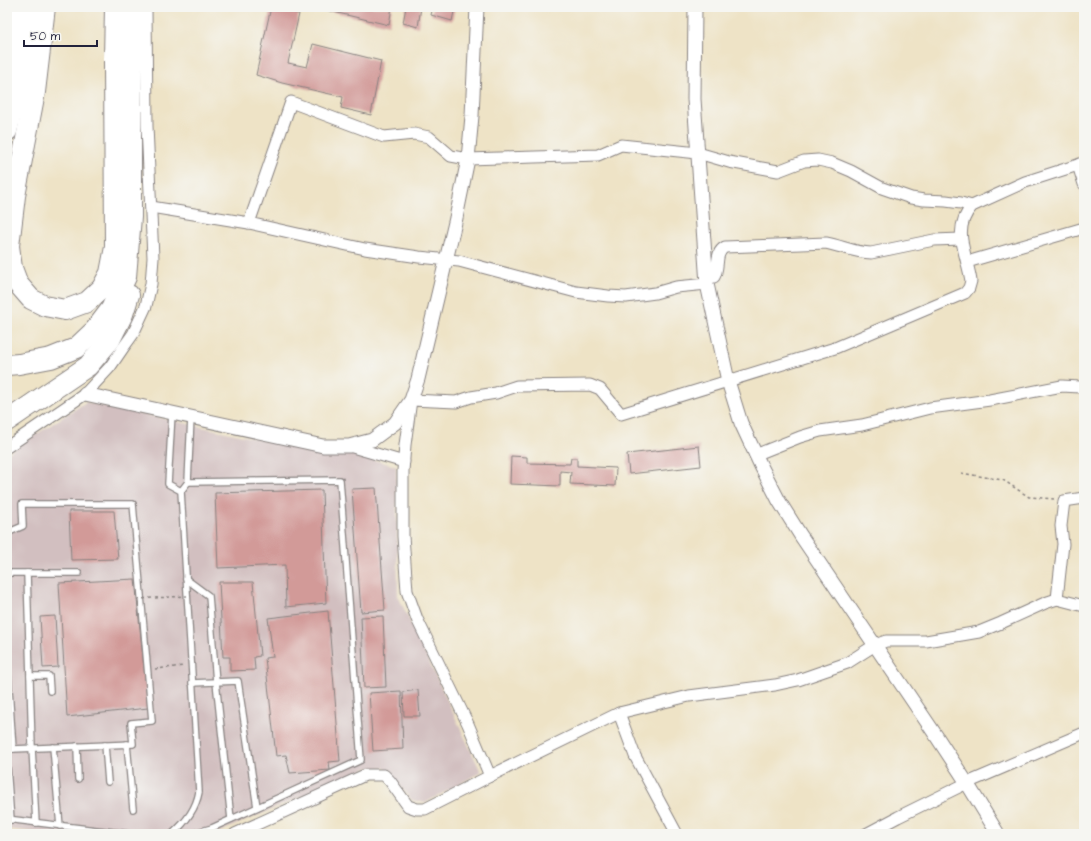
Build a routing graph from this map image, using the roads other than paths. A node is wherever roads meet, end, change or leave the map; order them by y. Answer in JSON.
{"nodes":[{"id":1,"x":12,"y":7,"type":"edge"},
{"id":2,"x":16,"y":7,"type":"edge"},
{"id":3,"x":33,"y":7,"type":"edge"},
{"id":4,"x":45,"y":7,"type":"edge"},
{"id":5,"x":115,"y":7,"type":"edge"},
{"id":6,"x":131,"y":7,"type":"edge"},
{"id":7,"x":146,"y":7,"type":"edge"},
{"id":8,"x":477,"y":7,"type":"edge"},
{"id":9,"x":695,"y":7,"type":"edge"},
{"id":10,"x":7,"y":24,"type":"edge"},
{"id":11,"x":7,"y":58,"type":"edge"},
{"id":12,"x":122,"y":58,"type":"junction"},
{"id":13,"x":7,"y":132,"type":"edge"},
{"id":14,"x":698,"y":153,"type":"junction"},
{"id":15,"x":468,"y":158,"type":"junction"},
{"id":16,"x":22,"y":164,"type":"junction"},
{"id":17,"x":1081,"y":164,"type":"edge"},
{"id":18,"x":1084,"y":184,"type":"edge"},
{"id":19,"x":10,"y":190,"type":"dead end"},
{"id":20,"x":972,"y":206,"type":"junction"},
{"id":21,"x":151,"y":207,"type":"junction"},
{"id":22,"x":249,"y":224,"type":"junction"},
{"id":23,"x":1084,"y":228,"type":"edge"},
{"id":24,"x":961,"y":239,"type":"junction"},
{"id":25,"x":446,"y":260,"type":"junction"},
{"id":26,"x":967,"y":262,"type":"junction"},
{"id":27,"x":707,"y":281,"type":"junction"},
{"id":28,"x":7,"y":354,"type":"edge"},
{"id":29,"x":7,"y":365,"type":"edge"},
{"id":30,"x":728,"y":381,"type":"junction"},
{"id":31,"x":1084,"y":388,"type":"edge"},
{"id":32,"x":85,"y":394,"type":"junction"},
{"id":33,"x":411,"y":400,"type":"junction"},
{"id":34,"x":172,"y":413,"type":"junction"},
{"id":35,"x":190,"y":417,"type":"junction"},
{"id":36,"x":7,"y":421,"type":"edge"},
{"id":37,"x":349,"y":446,"type":"junction"},
{"id":38,"x":7,"y":447,"type":"edge"},
{"id":39,"x":755,"y":454,"type":"junction"},
{"id":40,"x":404,"y":462,"type":"junction"},
{"id":41,"x":188,"y":482,"type":"junction"},
{"id":42,"x":181,"y":491,"type":"junction"},
{"id":43,"x":1084,"y":498,"type":"edge"},
{"id":44,"x":7,"y":533,"type":"edge"},
{"id":45,"x":27,"y":573,"type":"junction"},
{"id":46,"x":79,"y":573,"type":"dead end"},
{"id":47,"x":7,"y":574,"type":"edge"},
{"id":48,"x":186,"y":580,"type":"junction"},
{"id":49,"x":1057,"y":599,"type":"junction"},
{"id":50,"x":1084,"y":606,"type":"edge"},
{"id":51,"x":875,"y":645,"type":"junction"},
{"id":52,"x":7,"y":659,"type":"edge"},
{"id":53,"x":30,"y":676,"type":"junction"},
{"id":54,"x":216,"y":682,"type":"junction"},
{"id":55,"x":192,"y":683,"type":"junction"},
{"id":56,"x":50,"y":691,"type":"dead end"},
{"id":57,"x":619,"y":713,"type":"junction"},
{"id":58,"x":1084,"y":733,"type":"edge"},
{"id":59,"x":127,"y":744,"type":"junction"},
{"id":60,"x":105,"y":745,"type":"junction"},
{"id":61,"x":77,"y":746,"type":"junction"},
{"id":62,"x":53,"y":747,"type":"junction"},
{"id":63,"x":32,"y":748,"type":"junction"},
{"id":64,"x":10,"y":749,"type":"edge"},
{"id":65,"x":7,"y":767,"type":"edge"},
{"id":66,"x":490,"y":776,"type":"junction"},
{"id":67,"x":78,"y":779,"type":"dead end"},
{"id":68,"x":108,"y":782,"type":"dead end"},
{"id":69,"x":967,"y":783,"type":"junction"},
{"id":70,"x":257,"y":807,"type":"junction"},
{"id":71,"x":133,"y":809,"type":"dead end"},
{"id":72,"x":9,"y":819,"type":"edge"},
{"id":73,"x":231,"y":819,"type":"junction"},
{"id":74,"x":36,"y":823,"type":"junction"},
{"id":75,"x":60,"y":826,"type":"junction"},
{"id":76,"x":129,"y":834,"type":"edge"},
{"id":77,"x":172,"y":834,"type":"edge"},
{"id":78,"x":191,"y":834,"type":"edge"},
{"id":79,"x":235,"y":834,"type":"edge"},
{"id":80,"x":677,"y":834,"type":"edge"},
{"id":81,"x":866,"y":834,"type":"edge"},
{"id":82,"x":998,"y":834,"type":"edge"}],
"edges":[{"from":1,"to":10,"type":"highway"},
{"from":2,"to":11,"type":"highway"},
{"from":3,"to":13,"type":"highway"},
{"from":4,"to":16,"type":"highway"},
{"from":5,"to":12,"type":"highway"},
{"from":6,"to":12,"type":"highway"},
{"from":7,"to":21,"type":"street"},
{"from":8,"to":15,"type":"street"},
{"from":9,"to":14,"type":"street"},
{"from":12,"to":16,"type":"highway"},
{"from":12,"to":28,"type":"highway"},
{"from":12,"to":29,"type":"highway"},
{"from":12,"to":36,"type":"highway"},
{"from":14,"to":15,"type":"street"},
{"from":14,"to":20,"type":"street"},
{"from":14,"to":27,"type":"street"},
{"from":15,"to":22,"type":"street"},
{"from":15,"to":25,"type":"street"},
{"from":16,"to":19,"type":"lane"},
{"from":17,"to":18,"type":"street"},
{"from":17,"to":20,"type":"street"},
{"from":20,"to":24,"type":"street"},
{"from":21,"to":22,"type":"street"},
{"from":21,"to":32,"type":"street"},
{"from":22,"to":25,"type":"street"},
{"from":23,"to":26,"type":"street"},
{"from":24,"to":26,"type":"street"},
{"from":24,"to":27,"type":"street"},
{"from":25,"to":27,"type":"street"},
{"from":25,"to":33,"type":"street"},
{"from":26,"to":30,"type":"street"},
{"from":27,"to":30,"type":"street"},
{"from":30,"to":33,"type":"street"},
{"from":30,"to":39,"type":"street"},
{"from":31,"to":39,"type":"street"},
{"from":32,"to":34,"type":"street"},
{"from":32,"to":38,"type":"street"},
{"from":33,"to":37,"type":"street"},
{"from":33,"to":40,"type":"street"},
{"from":34,"to":35,"type":"street"},
{"from":34,"to":42,"type":"lane"},
{"from":35,"to":37,"type":"street"},
{"from":35,"to":41,"type":"lane"},
{"from":37,"to":40,"type":"street"},
{"from":39,"to":51,"type":"street"},
{"from":40,"to":66,"type":"street"},
{"from":41,"to":42,"type":"lane"},
{"from":41,"to":70,"type":"lane"},
{"from":42,"to":48,"type":"lane"},
{"from":43,"to":49,"type":"street"},
{"from":44,"to":59,"type":"lane"},
{"from":45,"to":46,"type":"lane"},
{"from":45,"to":47,"type":"lane"},
{"from":45,"to":53,"type":"lane"},
{"from":48,"to":54,"type":"lane"},
{"from":48,"to":55,"type":"lane"},
{"from":49,"to":50,"type":"street"},
{"from":49,"to":51,"type":"street"},
{"from":51,"to":57,"type":"street"},
{"from":51,"to":69,"type":"street"},
{"from":52,"to":64,"type":"lane"},
{"from":53,"to":56,"type":"lane"},
{"from":53,"to":63,"type":"lane"},
{"from":54,"to":55,"type":"lane"},
{"from":54,"to":70,"type":"lane"},
{"from":54,"to":73,"type":"lane"},
{"from":55,"to":77,"type":"lane"},
{"from":57,"to":66,"type":"street"},
{"from":57,"to":80,"type":"street"},
{"from":58,"to":69,"type":"street"},
{"from":59,"to":60,"type":"lane"},
{"from":59,"to":71,"type":"lane"},
{"from":60,"to":61,"type":"lane"},
{"from":60,"to":68,"type":"lane"},
{"from":61,"to":62,"type":"lane"},
{"from":61,"to":67,"type":"lane"},
{"from":62,"to":63,"type":"lane"},
{"from":62,"to":75,"type":"lane"},
{"from":63,"to":64,"type":"lane"},
{"from":63,"to":74,"type":"lane"},
{"from":65,"to":72,"type":"lane"},
{"from":66,"to":79,"type":"street"},
{"from":69,"to":81,"type":"street"},
{"from":69,"to":82,"type":"street"},
{"from":70,"to":73,"type":"lane"},
{"from":72,"to":74,"type":"lane"},
{"from":73,"to":78,"type":"lane"},
{"from":74,"to":75,"type":"lane"},
{"from":75,"to":76,"type":"lane"}]}
